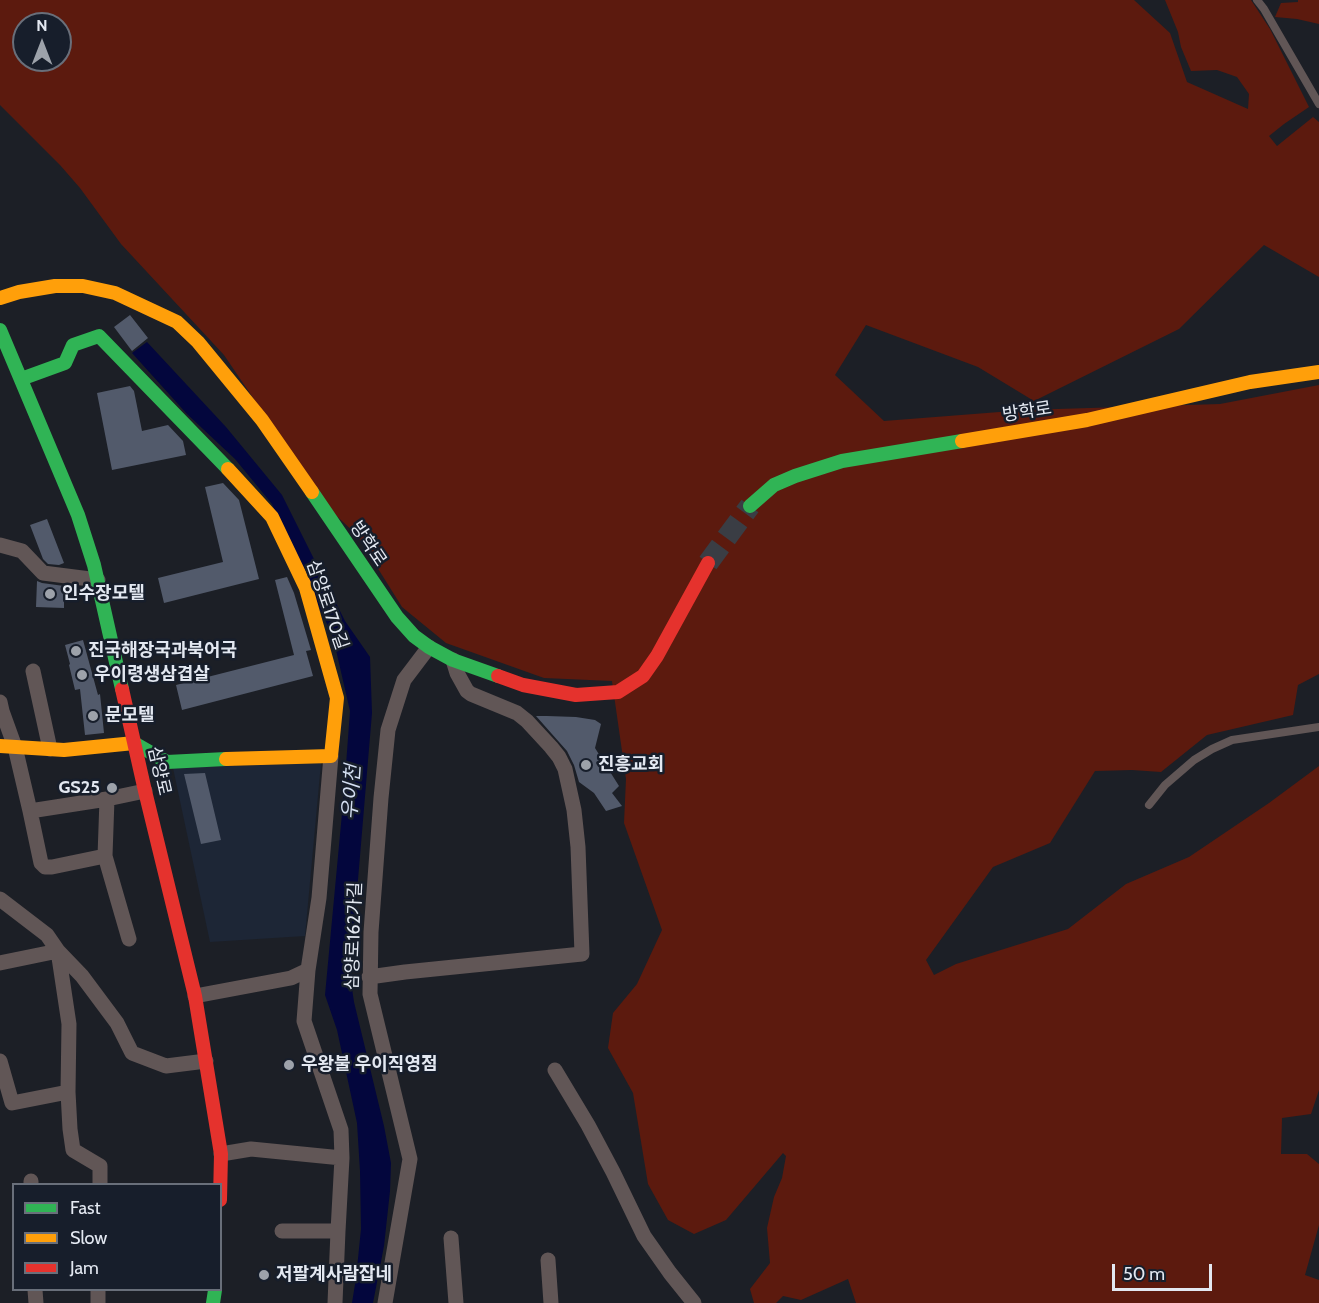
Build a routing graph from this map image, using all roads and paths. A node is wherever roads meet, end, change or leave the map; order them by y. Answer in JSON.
{"nodes":[{"id":1,"x":1257,"y":0,"type":"edge"},
{"id":2,"x":1319,"y":104,"type":"edge"},
{"id":3,"x":0,"y":298,"type":"edge"},
{"id":4,"x":0,"y":330,"type":"edge"},
{"id":5,"x":1319,"y":372,"type":"edge"},
{"id":6,"x":21,"y":379,"type":"junction"},
{"id":7,"x":750,"y":506,"type":"tunnel mouth"},
{"id":8,"x":0,"y":545,"type":"edge"},
{"id":9,"x":708,"y":563,"type":"tunnel mouth"},
{"id":10,"x":98,"y":580,"type":"junction"},
{"id":11,"x":429,"y":647,"type":"junction"},
{"id":12,"x":453,"y":660,"type":"junction"},
{"id":13,"x":33,"y":671,"type":"dead end"},
{"id":14,"x":0,"y":702,"type":"edge"},
{"id":15,"x":1319,"y":728,"type":"edge"},
{"id":16,"x":134,"y":743,"type":"junction"},
{"id":17,"x":7,"y":746,"type":"edge"},
{"id":18,"x":50,"y":749,"type":"junction"},
{"id":19,"x":331,"y":756,"type":"junction"},
{"id":20,"x":145,"y":791,"type":"junction"},
{"id":21,"x":107,"y":799,"type":"junction"},
{"id":22,"x":1149,"y":806,"type":"dead end"},
{"id":23,"x":30,"y":811,"type":"junction"},
{"id":24,"x":105,"y":856,"type":"junction"},
{"id":25,"x":0,"y":899,"type":"edge"},
{"id":26,"x":129,"y":939,"type":"dead end"},
{"id":27,"x":58,"y":951,"type":"junction"},
{"id":28,"x":0,"y":963,"type":"edge"},
{"id":29,"x":308,"y":970,"type":"junction"},
{"id":30,"x":369,"y":977,"type":"junction"},
{"id":31,"x":195,"y":996,"type":"junction"},
{"id":32,"x":0,"y":1061,"type":"edge"},
{"id":33,"x":206,"y":1061,"type":"junction"},
{"id":34,"x":555,"y":1070,"type":"dead end"},
{"id":35,"x":68,"y":1092,"type":"junction"},
{"id":36,"x":221,"y":1154,"type":"junction"},
{"id":37,"x":342,"y":1158,"type":"junction"},
{"id":38,"x":100,"y":1183,"type":"edge"},
{"id":39,"x":220,"y":1183,"type":"edge"},
{"id":40,"x":282,"y":1231,"type":"dead end"},
{"id":41,"x":338,"y":1231,"type":"junction"},
{"id":42,"x":451,"y":1238,"type":"dead end"},
{"id":43,"x":548,"y":1260,"type":"dead end"},
{"id":44,"x":335,"y":1303,"type":"edge"},
{"id":45,"x":385,"y":1303,"type":"edge"},
{"id":46,"x":456,"y":1303,"type":"edge"},
{"id":47,"x":551,"y":1303,"type":"edge"},
{"id":48,"x":694,"y":1303,"type":"edge"}],
"edges":[{"from":1,"to":2,"type":"lane"},
{"from":3,"to":11,"type":"main road","name":"방학로"},
{"from":4,"to":6,"type":"main road","name":"삼양로"},
{"from":5,"to":7,"type":"main road","name":"방학로"},
{"from":6,"to":10,"type":"main road","name":"삼양로"},
{"from":6,"to":19,"type":"main road","name":"삼양로170길"},
{"from":8,"to":10,"type":"street"},
{"from":9,"to":12,"type":"main road","name":"방학로"},
{"from":10,"to":16,"type":"main road","name":"삼양로"},
{"from":11,"to":12,"type":"main road","name":"방학로"},
{"from":11,"to":30,"type":"street","name":"삼양로162가길"},
{"from":12,"to":30,"type":"street"},
{"from":13,"to":18,"type":"street"},
{"from":14,"to":17,"type":"street"},
{"from":15,"to":22,"type":"lane"},
{"from":16,"to":18,"type":"main road"},
{"from":16,"to":19,"type":"main road"},
{"from":16,"to":20,"type":"main road","name":"삼양로"},
{"from":17,"to":18,"type":"main road"},
{"from":17,"to":23,"type":"street"},
{"from":19,"to":29,"type":"street"},
{"from":20,"to":21,"type":"street"},
{"from":20,"to":31,"type":"main road","name":"삼양로"},
{"from":21,"to":23,"type":"street"},
{"from":21,"to":24,"type":"street"},
{"from":23,"to":24,"type":"street"},
{"from":24,"to":26,"type":"street"},
{"from":25,"to":27,"type":"street"},
{"from":27,"to":28,"type":"street"},
{"from":27,"to":33,"type":"street"},
{"from":27,"to":35,"type":"street"},
{"from":29,"to":31,"type":"street"},
{"from":29,"to":37,"type":"street"},
{"from":30,"to":45,"type":"street","name":"삼양로162가길"},
{"from":31,"to":33,"type":"main road","name":"삼양로"},
{"from":32,"to":35,"type":"street"},
{"from":33,"to":36,"type":"main road","name":"삼양로"},
{"from":34,"to":48,"type":"street"},
{"from":35,"to":38,"type":"street"},
{"from":36,"to":37,"type":"street"},
{"from":36,"to":39,"type":"main road","name":"삼양로"},
{"from":37,"to":41,"type":"street"},
{"from":40,"to":41,"type":"street"},
{"from":41,"to":44,"type":"street"},
{"from":42,"to":46,"type":"street"},
{"from":43,"to":47,"type":"street"}]}
